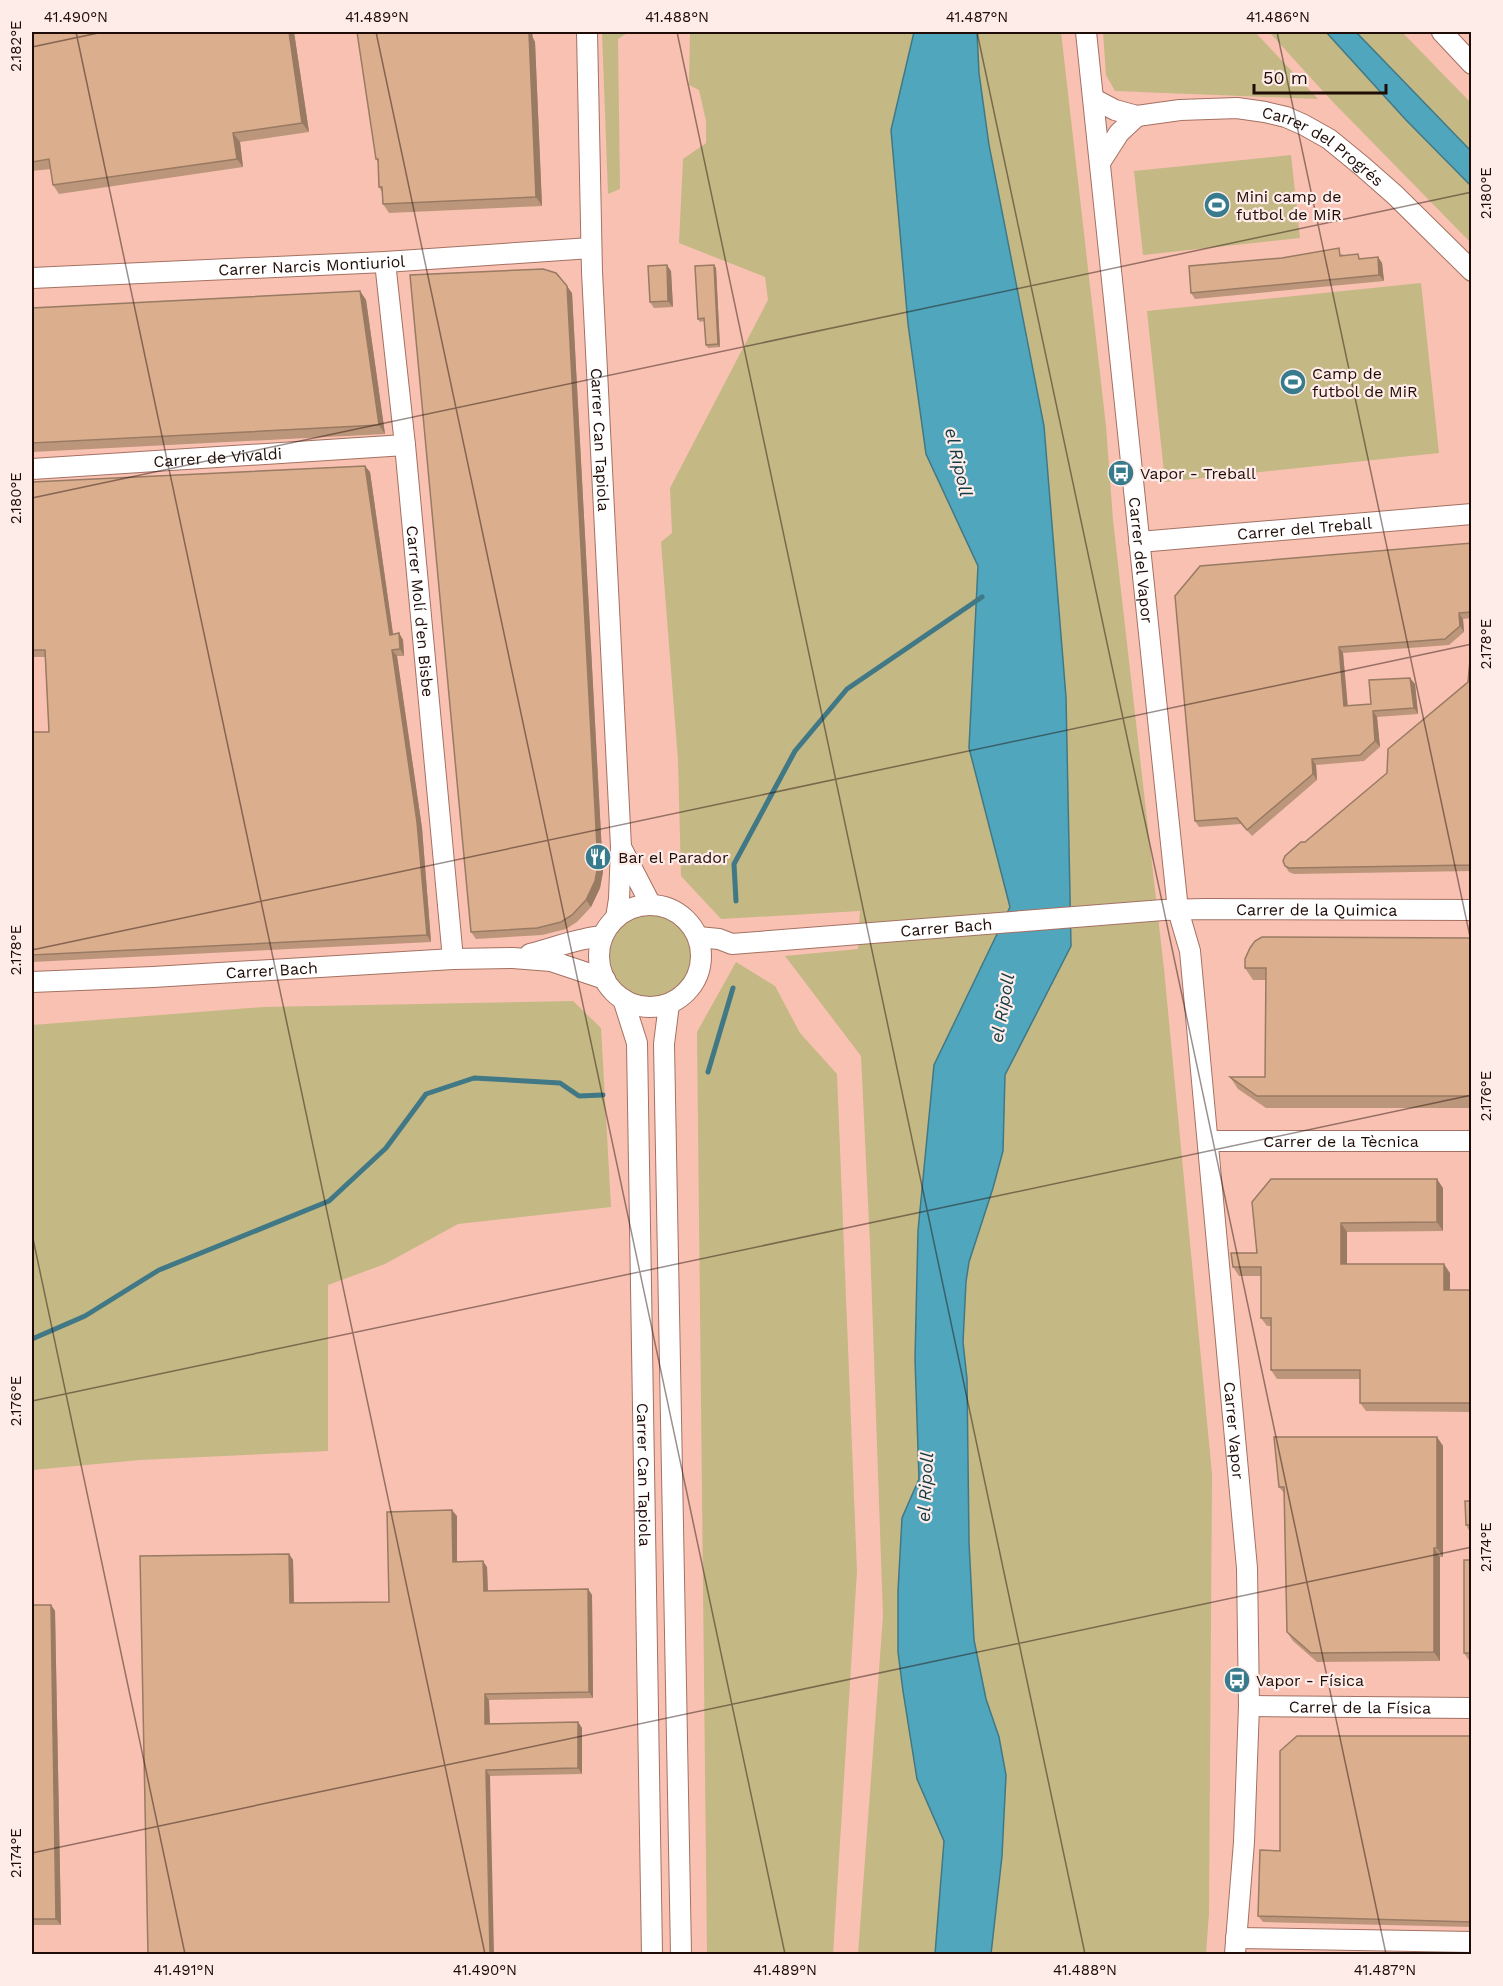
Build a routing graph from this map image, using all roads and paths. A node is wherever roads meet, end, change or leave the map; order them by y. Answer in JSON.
{"nodes":[{"id":1,"x":587,"y":32,"type":"edge"},
{"id":2,"x":1086,"y":32,"type":"edge"},
{"id":3,"x":1442,"y":32,"type":"edge"},
{"id":4,"x":1472,"y":64,"type":"edge"},
{"id":5,"x":1094,"y":99,"type":"junction"},
{"id":6,"x":1137,"y":116,"type":"junction"},
{"id":7,"x":1101,"y":161,"type":"junction"},
{"id":8,"x":591,"y":248,"type":"junction"},
{"id":9,"x":385,"y":262,"type":"junction"},
{"id":10,"x":1472,"y":271,"type":"edge"},
{"id":11,"x":32,"y":278,"type":"edge"},
{"id":12,"x":405,"y":445,"type":"junction"},
{"id":13,"x":32,"y":469,"type":"edge"},
{"id":14,"x":1472,"y":514,"type":"edge"},
{"id":15,"x":1139,"y":542,"type":"junction"},
{"id":16,"x":621,"y":847,"type":"junction"},
{"id":17,"x":651,"y":905,"type":"junction"},
{"id":18,"x":1170,"y":910,"type":"junction"},
{"id":19,"x":1472,"y":910,"type":"edge"},
{"id":20,"x":616,"y":918,"type":"junction"},
{"id":21,"x":603,"y":936,"type":"junction"},
{"id":22,"x":698,"y":937,"type":"junction"},
{"id":23,"x":732,"y":944,"type":"junction"},
{"id":24,"x":513,"y":958,"type":"junction"},
{"id":25,"x":453,"y":959,"type":"junction"},
{"id":26,"x":700,"y":966,"type":"junction"},
{"id":27,"x":604,"y":979,"type":"junction"},
{"id":28,"x":32,"y":982,"type":"edge"},
{"id":29,"x":622,"y":999,"type":"junction"},
{"id":30,"x":669,"y":1004,"type":"junction"},
{"id":31,"x":1209,"y":1141,"type":"junction"},
{"id":32,"x":1472,"y":1141,"type":"edge"},
{"id":33,"x":1249,"y":1706,"type":"junction"},
{"id":34,"x":1472,"y":1708,"type":"edge"},
{"id":35,"x":1472,"y":1942,"type":"edge"},
{"id":36,"x":1235,"y":1946,"type":"edge"},
{"id":37,"x":652,"y":1954,"type":"edge"},
{"id":38,"x":681,"y":1954,"type":"edge"}],
"edges":[{"from":1,"to":8,"type":"street","name":"Carrer Can Tapiola"},
{"from":2,"to":5,"type":"street","name":"Carrer del Vapor"},
{"from":3,"to":4,"type":"street"},
{"from":5,"to":6,"type":"street","name":"Carrer del Progrés"},
{"from":5,"to":7,"type":"street","name":"Carrer del Vapor"},
{"from":6,"to":7,"type":"street"},
{"from":6,"to":10,"type":"street","name":"Carrer del Progrés"},
{"from":7,"to":15,"type":"street","name":"Carrer del Vapor"},
{"from":8,"to":9,"type":"street","name":"Carrer Narcis Montiuriol"},
{"from":8,"to":16,"type":"street","name":"Carrer Can Tapiola"},
{"from":9,"to":11,"type":"street","name":"Carrer Narcis Montiuriol"},
{"from":9,"to":12,"type":"street","name":"Carrer Molí d'en Bisbe"},
{"from":12,"to":13,"type":"street","name":"Carrer de Vivaldi"},
{"from":12,"to":25,"type":"street","name":"Carrer Molí d'en Bisbe"},
{"from":14,"to":15,"type":"street","name":"Carrer del Treball"},
{"from":15,"to":18,"type":"street","name":"Carrer del Vapor"},
{"from":16,"to":17,"type":"street","name":"Carrer Can Tapiola"},
{"from":16,"to":20,"type":"street","name":"Carrer Can Tapiola"},
{"from":17,"to":20,"type":"street"},
{"from":17,"to":22,"type":"street"},
{"from":18,"to":19,"type":"street","name":"Carrer de la Quimica"},
{"from":18,"to":23,"type":"street","name":"Carrer Bach"},
{"from":18,"to":31,"type":"street","name":"Carrer Vapor"},
{"from":20,"to":21,"type":"street"},
{"from":21,"to":24,"type":"street","name":"Carrer Bach"},
{"from":21,"to":27,"type":"street"},
{"from":22,"to":23,"type":"street","name":"Carrer Bach"},
{"from":22,"to":26,"type":"street"},
{"from":23,"to":26,"type":"street"},
{"from":24,"to":25,"type":"street","name":"Carrer Bach"},
{"from":24,"to":27,"type":"street","name":"Carrer Bach"},
{"from":25,"to":28,"type":"street","name":"Carrer Bach"},
{"from":26,"to":30,"type":"street"},
{"from":27,"to":29,"type":"street"},
{"from":29,"to":30,"type":"street"},
{"from":29,"to":37,"type":"street","name":"Carrer Can Tapiola"},
{"from":30,"to":38,"type":"street","name":"Carrer Can Tapiola"},
{"from":31,"to":32,"type":"street","name":"Carrer de la Tècnica"},
{"from":31,"to":33,"type":"street","name":"Carrer Vapor"},
{"from":33,"to":34,"type":"street","name":"Carrer de la Física"},
{"from":33,"to":36,"type":"street","name":"Carrer Vapor"},
{"from":35,"to":36,"type":"street"}]}
